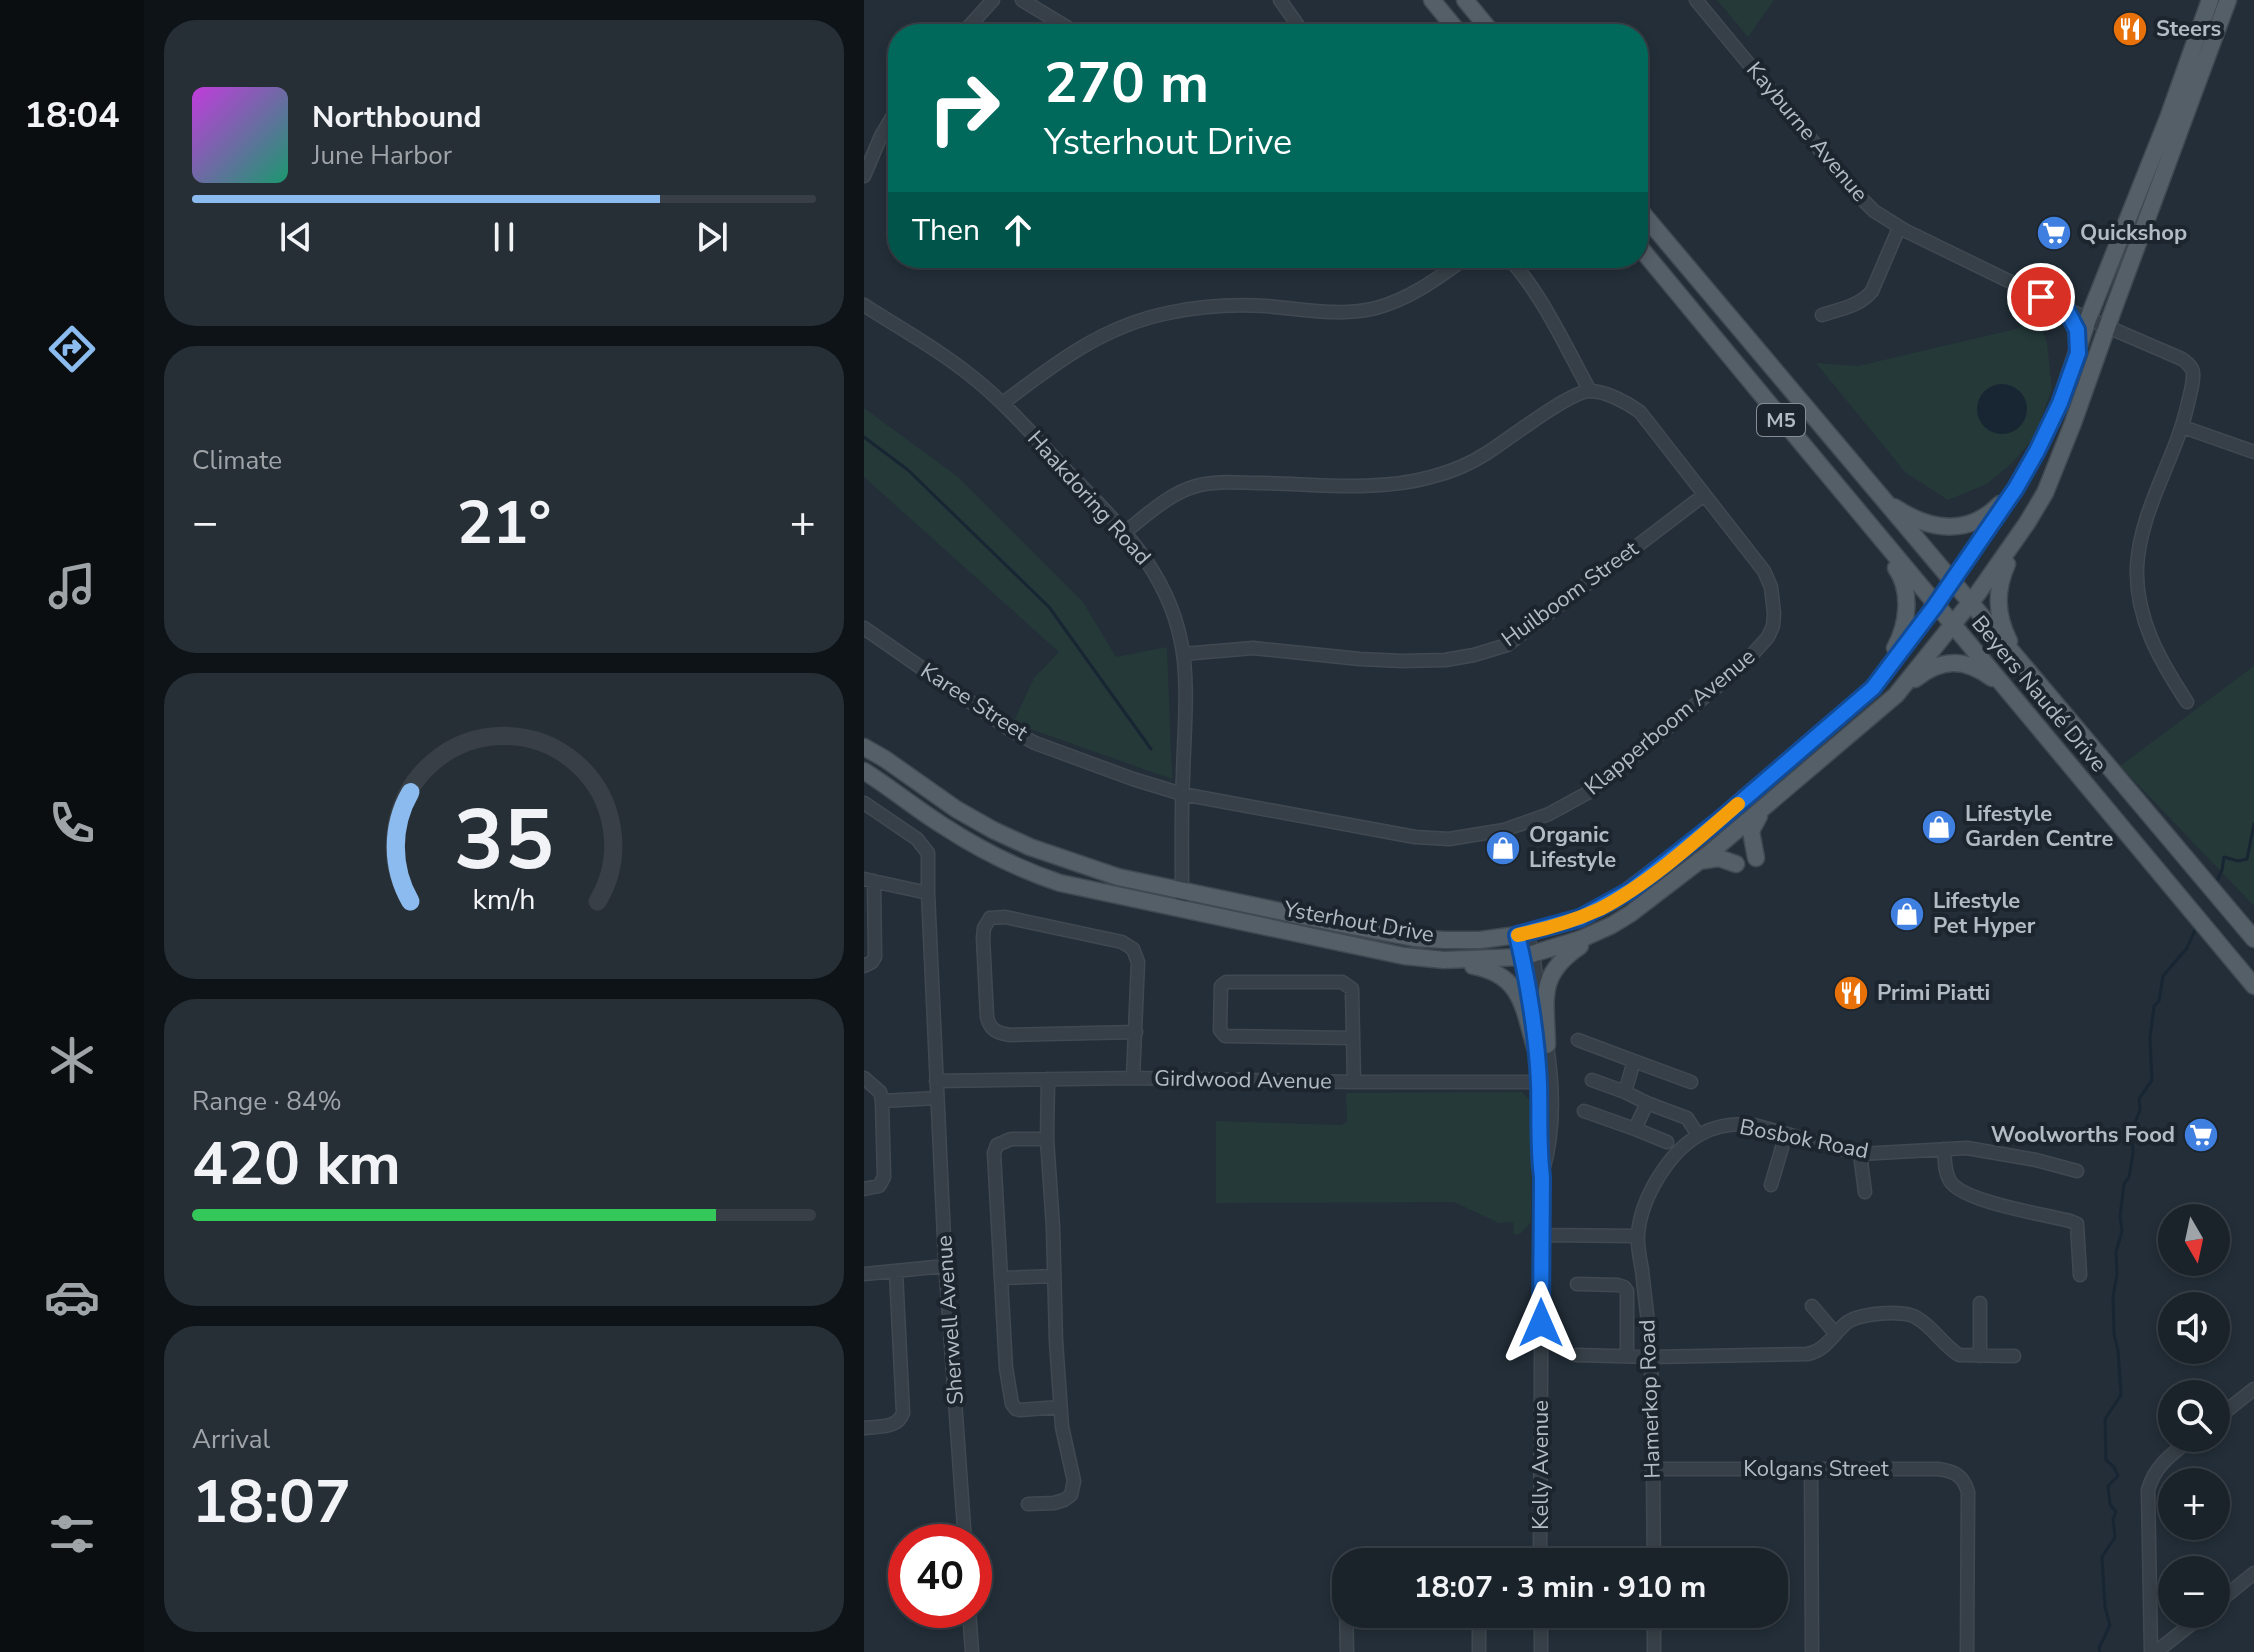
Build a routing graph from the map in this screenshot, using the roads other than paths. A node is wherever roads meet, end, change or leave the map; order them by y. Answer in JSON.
{"nodes":[{"id":1,"x":993,"y":0,"type":"edge"},
{"id":2,"x":1022,"y":0,"type":"edge"},
{"id":3,"x":1280,"y":0,"type":"edge"},
{"id":4,"x":1432,"y":0,"type":"edge"},
{"id":5,"x":1465,"y":0,"type":"edge"},
{"id":6,"x":1696,"y":0,"type":"edge"},
{"id":7,"x":2210,"y":0,"type":"edge"},
{"id":8,"x":2228,"y":0,"type":"edge"},
{"id":9,"x":971,"y":24,"type":"edge"},
{"id":10,"x":1062,"y":24,"type":"edge"},
{"id":11,"x":1297,"y":24,"type":"edge"},
{"id":12,"x":1452,"y":24,"type":"edge"},
{"id":13,"x":1485,"y":24,"type":"edge"},
{"id":14,"x":888,"y":131,"type":"edge"},
{"id":15,"x":864,"y":176,"type":"edge"},
{"id":16,"x":1648,"y":220,"type":"edge"},
{"id":17,"x":1899,"y":228,"type":"junction"},
{"id":18,"x":1648,"y":257,"type":"edge"},
{"id":19,"x":1451,"y":268,"type":"edge"},
{"id":20,"x":1518,"y":268,"type":"edge"},
{"id":21,"x":864,"y":305,"type":"edge"},
{"id":22,"x":2066,"y":309,"type":"junction"},
{"id":23,"x":1822,"y":315,"type":"dead end"},
{"id":24,"x":2088,"y":319,"type":"junction"},
{"id":25,"x":2106,"y":327,"type":"junction"},
{"id":26,"x":2078,"y":353,"type":"junction"},
{"id":27,"x":1590,"y":391,"type":"junction"},
{"id":28,"x":1003,"y":403,"type":"junction"},
{"id":29,"x":2183,"y":427,"type":"junction"},
{"id":30,"x":2254,"y":452,"type":"edge"},
{"id":31,"x":2016,"y":488,"type":"junction"},
{"id":32,"x":1704,"y":495,"type":"junction"},
{"id":33,"x":1880,"y":497,"type":"junction"},
{"id":34,"x":2027,"y":523,"type":"junction"},
{"id":35,"x":1867,"y":524,"type":"junction"},
{"id":36,"x":1125,"y":532,"type":"junction"},
{"id":37,"x":1952,"y":582,"type":"junction"},
{"id":38,"x":1970,"y":603,"type":"junction"},
{"id":39,"x":1935,"y":606,"type":"junction"},
{"id":40,"x":1953,"y":626,"type":"junction"},
{"id":41,"x":864,"y":628,"type":"edge"},
{"id":42,"x":1183,"y":654,"type":"junction"},
{"id":43,"x":2025,"y":668,"type":"junction"},
{"id":44,"x":1873,"y":688,"type":"junction"},
{"id":45,"x":2006,"y":688,"type":"junction"},
{"id":46,"x":1896,"y":695,"type":"junction"},
{"id":47,"x":2187,"y":702,"type":"dead end"},
{"id":48,"x":864,"y":747,"type":"edge"},
{"id":49,"x":864,"y":771,"type":"edge"},
{"id":50,"x":1182,"y":794,"type":"junction"},
{"id":51,"x":864,"y":803,"type":"edge"},
{"id":52,"x":1767,"y":805,"type":"junction"},
{"id":53,"x":1756,"y":858,"type":"dead end"},
{"id":54,"x":1699,"y":861,"type":"junction"},
{"id":55,"x":1736,"y":864,"type":"dead end"},
{"id":56,"x":869,"y":880,"type":"edge"},
{"id":57,"x":1182,"y":892,"type":"junction"},
{"id":58,"x":928,"y":893,"type":"junction"},
{"id":59,"x":1182,"y":910,"type":"junction"},
{"id":60,"x":1612,"y":925,"type":"junction"},
{"id":61,"x":1522,"y":934,"type":"junction"},
{"id":62,"x":2254,"y":939,"type":"edge"},
{"id":63,"x":1527,"y":956,"type":"junction"},
{"id":64,"x":1444,"y":960,"type":"junction"},
{"id":65,"x":864,"y":966,"type":"edge"},
{"id":66,"x":2254,"y":986,"type":"edge"},
{"id":67,"x":1136,"y":1032,"type":"junction"},
{"id":68,"x":1353,"y":1038,"type":"junction"},
{"id":69,"x":1578,"y":1040,"type":"dead end"},
{"id":70,"x":1541,"y":1046,"type":"junction"},
{"id":71,"x":1634,"y":1061,"type":"junction"},
{"id":72,"x":864,"y":1078,"type":"edge"},
{"id":73,"x":1133,"y":1078,"type":"junction"},
{"id":74,"x":1048,"y":1079,"type":"junction"},
{"id":75,"x":1592,"y":1080,"type":"dead end"},
{"id":76,"x":936,"y":1081,"type":"junction"},
{"id":77,"x":1354,"y":1082,"type":"junction"},
{"id":78,"x":1545,"y":1082,"type":"junction"},
{"id":79,"x":1691,"y":1082,"type":"dead end"},
{"id":80,"x":1625,"y":1092,"type":"junction"},
{"id":81,"x":937,"y":1098,"type":"junction"},
{"id":82,"x":882,"y":1101,"type":"junction"},
{"id":83,"x":1647,"y":1103,"type":"junction"},
{"id":84,"x":1584,"y":1111,"type":"dead end"},
{"id":85,"x":1635,"y":1129,"type":"junction"},
{"id":86,"x":1786,"y":1134,"type":"junction"},
{"id":87,"x":1698,"y":1135,"type":"junction"},
{"id":88,"x":1047,"y":1139,"type":"junction"},
{"id":89,"x":1667,"y":1142,"type":"dead end"},
{"id":90,"x":1944,"y":1149,"type":"junction"},
{"id":91,"x":1860,"y":1154,"type":"junction"},
{"id":92,"x":2077,"y":1171,"type":"dead end"},
{"id":93,"x":1771,"y":1185,"type":"dead end"},
{"id":94,"x":864,"y":1189,"type":"edge"},
{"id":95,"x":1865,"y":1192,"type":"dead end"},
{"id":96,"x":1542,"y":1235,"type":"junction"},
{"id":97,"x":1638,"y":1236,"type":"junction"},
{"id":98,"x":945,"y":1266,"type":"junction"},
{"id":99,"x":896,"y":1272,"type":"junction"},
{"id":100,"x":864,"y":1274,"type":"edge"},
{"id":101,"x":2080,"y":1275,"type":"dead end"},
{"id":102,"x":1054,"y":1276,"type":"junction"},
{"id":103,"x":1002,"y":1278,"type":"junction"},
{"id":104,"x":1577,"y":1284,"type":"dead end"},
{"id":105,"x":1980,"y":1303,"type":"dead end"},
{"id":106,"x":1812,"y":1306,"type":"dead end"},
{"id":107,"x":1835,"y":1333,"type":"junction"},
{"id":108,"x":1577,"y":1355,"type":"dead end"},
{"id":109,"x":1627,"y":1356,"type":"junction"},
{"id":110,"x":1980,"y":1356,"type":"junction"},
{"id":111,"x":2014,"y":1356,"type":"dead end"},
{"id":112,"x":1651,"y":1357,"type":"junction"},
{"id":113,"x":2254,"y":1389,"type":"edge"},
{"id":114,"x":1060,"y":1407,"type":"junction"},
{"id":115,"x":2230,"y":1408,"type":"edge"},
{"id":116,"x":864,"y":1428,"type":"edge"},
{"id":117,"x":2176,"y":1452,"type":"edge"},
{"id":118,"x":1653,"y":1469,"type":"junction"},
{"id":119,"x":1811,"y":1469,"type":"junction"},
{"id":120,"x":1028,"y":1504,"type":"dead end"},
{"id":121,"x":964,"y":1524,"type":"edge"},
{"id":122,"x":1540,"y":1548,"type":"edge"},
{"id":123,"x":1654,"y":1548,"type":"edge"},
{"id":124,"x":2254,"y":1573,"type":"edge"},
{"id":125,"x":2230,"y":1593,"type":"edge"},
{"id":126,"x":970,"y":1628,"type":"edge"},
{"id":127,"x":1346,"y":1628,"type":"edge"},
{"id":128,"x":1479,"y":1628,"type":"edge"},
{"id":129,"x":1541,"y":1628,"type":"edge"},
{"id":130,"x":1654,"y":1628,"type":"edge"},
{"id":131,"x":2186,"y":1628,"type":"edge"},
{"id":132,"x":1347,"y":1651,"type":"edge"},
{"id":133,"x":972,"y":1652,"type":"edge"},
{"id":134,"x":1479,"y":1652,"type":"edge"},
{"id":135,"x":1541,"y":1652,"type":"edge"},
{"id":136,"x":1654,"y":1652,"type":"edge"},
{"id":137,"x":1812,"y":1652,"type":"edge"},
{"id":138,"x":1967,"y":1652,"type":"edge"},
{"id":139,"x":2154,"y":1652,"type":"edge"}],
"edges":[{"from":1,"to":9,"type":"street"},
{"from":2,"to":10,"type":"street"},
{"from":3,"to":11,"type":"street"},
{"from":4,"to":12,"type":"main road"},
{"from":5,"to":13,"type":"main road"},
{"from":6,"to":17,"type":"street","name":"Kayburne Avenue"},
{"from":7,"to":24,"type":"main road"},
{"from":8,"to":25,"type":"main road"},
{"from":14,"to":15,"type":"street"},
{"from":16,"to":33,"type":"main road","name":"Beyers Naudé Drive","number":"M5"},
{"from":17,"to":22,"type":"street","name":"Kayburne Avenue"},
{"from":17,"to":23,"type":"street"},
{"from":18,"to":35,"type":"main road","name":"Beyers Naudé Drive","number":"M5"},
{"from":19,"to":28,"type":"street"},
{"from":20,"to":27,"type":"street"},
{"from":21,"to":28,"type":"street","name":"Haakdoring Road"},
{"from":22,"to":24,"type":"street","name":"Kayburne Avenue"},
{"from":22,"to":26,"type":"main road"},
{"from":24,"to":25,"type":"street","name":"Kayburne Avenue"},
{"from":24,"to":26,"type":"main road"},
{"from":25,"to":29,"type":"street","name":"Kayburne Avenue"},
{"from":25,"to":34,"type":"main road"},
{"from":26,"to":31,"type":"main road"},
{"from":27,"to":32,"type":"street","name":"Klapperboom Avenue"},
{"from":27,"to":36,"type":"street"},
{"from":28,"to":36,"type":"street","name":"Haakdoring Road"},
{"from":29,"to":30,"type":"street"},
{"from":29,"to":47,"type":"street"},
{"from":31,"to":33,"type":"main road"},
{"from":31,"to":37,"type":"main road","name":"Ysterhout Drive"},
{"from":32,"to":42,"type":"street","name":"Huilboom Street"},
{"from":32,"to":50,"type":"street","name":"Klapperboom Avenue"},
{"from":33,"to":37,"type":"main road","name":"Beyers Naudé Drive","number":"M5"},
{"from":34,"to":38,"type":"main road","name":"Ysterhout Drive"},
{"from":34,"to":43,"type":"main road"},
{"from":35,"to":39,"type":"main road","name":"Beyers Naudé Drive","number":"M5"},
{"from":35,"to":44,"type":"main road"},
{"from":36,"to":42,"type":"street","name":"Haakdoring Road"},
{"from":37,"to":38,"type":"main road","name":"Beyers Naudé Drive","number":"M5"},
{"from":37,"to":39,"type":"main road","name":"Ysterhout Drive"},
{"from":38,"to":40,"type":"main road","name":"Ysterhout Drive"},
{"from":38,"to":43,"type":"main road","name":"Beyers Naudé Drive","number":"M5"},
{"from":39,"to":40,"type":"main road","name":"Beyers Naudé Drive","number":"M5"},
{"from":39,"to":44,"type":"main road","name":"Ysterhout Drive"},
{"from":40,"to":45,"type":"main road","name":"Beyers Naudé Drive","number":"M5"},
{"from":40,"to":46,"type":"main road","name":"Ysterhout Drive"},
{"from":41,"to":50,"type":"street","name":"Karee Street"},
{"from":42,"to":50,"type":"street","name":"Haakdoring Road"},
{"from":43,"to":62,"type":"main road","name":"Beyers Naudé Drive","number":"M5"},
{"from":44,"to":61,"type":"main road","name":"Ysterhout Drive"},
{"from":45,"to":46,"type":"main road"},
{"from":45,"to":66,"type":"main road","name":"Beyers Naudé Drive","number":"M5"},
{"from":46,"to":52,"type":"main road","name":"Ysterhout Drive"},
{"from":48,"to":57,"type":"main road","name":"Ysterhout Drive"},
{"from":49,"to":59,"type":"main road","name":"Ysterhout Drive"},
{"from":50,"to":57,"type":"street","name":"Haakdoring Road"},
{"from":51,"to":58,"type":"street","name":"Sherwell Avenue"},
{"from":52,"to":53,"type":"main road"},
{"from":52,"to":54,"type":"main road","name":"Ysterhout Drive"},
{"from":54,"to":55,"type":"main road"},
{"from":54,"to":60,"type":"main road","name":"Ysterhout Drive"},
{"from":56,"to":58,"type":"street"},
{"from":56,"to":65,"type":"street"},
{"from":57,"to":59,"type":"street","name":"Haakdoring Road"},
{"from":57,"to":61,"type":"main road","name":"Ysterhout Drive"},
{"from":58,"to":76,"type":"street","name":"Sherwell Avenue"},
{"from":59,"to":64,"type":"main road","name":"Ysterhout Drive"},
{"from":60,"to":63,"type":"main road","name":"Ysterhout Drive"},
{"from":60,"to":70,"type":"main road"},
{"from":61,"to":63,"type":"street","name":"Kelly Avenue"},
{"from":63,"to":64,"type":"main road","name":"Ysterhout Drive"},
{"from":63,"to":70,"type":"street","name":"Kelly Avenue"},
{"from":64,"to":70,"type":"main road"},
{"from":67,"to":67,"type":"street"},
{"from":67,"to":73,"type":"street"},
{"from":68,"to":68,"type":"street"},
{"from":68,"to":77,"type":"street"},
{"from":69,"to":71,"type":"street"},
{"from":70,"to":78,"type":"street","name":"Kelly Avenue"},
{"from":71,"to":79,"type":"street"},
{"from":71,"to":80,"type":"street"},
{"from":72,"to":82,"type":"street"},
{"from":73,"to":74,"type":"street","name":"Girdwood Avenue"},
{"from":73,"to":77,"type":"street","name":"Girdwood Avenue"},
{"from":74,"to":76,"type":"street","name":"Girdwood Avenue"},
{"from":74,"to":88,"type":"street"},
{"from":75,"to":80,"type":"street"},
{"from":76,"to":81,"type":"street","name":"Sherwell Avenue"},
{"from":77,"to":78,"type":"street","name":"Girdwood Avenue"},
{"from":78,"to":96,"type":"street","name":"Kelly Avenue"},
{"from":80,"to":83,"type":"street"},
{"from":81,"to":82,"type":"street"},
{"from":81,"to":98,"type":"street","name":"Sherwell Avenue"},
{"from":82,"to":94,"type":"street"},
{"from":83,"to":85,"type":"street"},
{"from":83,"to":87,"type":"street"},
{"from":84,"to":85,"type":"street"},
{"from":85,"to":89,"type":"street"},
{"from":86,"to":87,"type":"street","name":"Bosbok Road"},
{"from":86,"to":91,"type":"street","name":"Bosbok Road"},
{"from":86,"to":93,"type":"street"},
{"from":87,"to":97,"type":"street","name":"Bosbok Road"},
{"from":88,"to":102,"type":"street"},
{"from":88,"to":103,"type":"street"},
{"from":90,"to":91,"type":"street","name":"Bosbok Road"},
{"from":90,"to":92,"type":"street","name":"Bosbok Road"},
{"from":90,"to":101,"type":"street"},
{"from":91,"to":95,"type":"street"},
{"from":96,"to":97,"type":"street"},
{"from":96,"to":122,"type":"street","name":"Kelly Avenue"},
{"from":97,"to":112,"type":"street","name":"Hamerkop Road"},
{"from":98,"to":99,"type":"street"},
{"from":98,"to":121,"type":"street","name":"Sherwell Avenue"},
{"from":99,"to":100,"type":"street"},
{"from":99,"to":116,"type":"street"},
{"from":102,"to":103,"type":"street"},
{"from":102,"to":114,"type":"street"},
{"from":103,"to":114,"type":"street"},
{"from":104,"to":109,"type":"street"},
{"from":105,"to":110,"type":"street"},
{"from":106,"to":107,"type":"street"},
{"from":107,"to":110,"type":"street"},
{"from":107,"to":112,"type":"street"},
{"from":108,"to":109,"type":"street"},
{"from":109,"to":112,"type":"street"},
{"from":110,"to":111,"type":"street"},
{"from":112,"to":118,"type":"street","name":"Hamerkop Road"},
{"from":113,"to":115,"type":"street"},
{"from":114,"to":120,"type":"street"},
{"from":117,"to":139,"type":"street"},
{"from":118,"to":119,"type":"street","name":"Kolgans Street"},
{"from":118,"to":123,"type":"street","name":"Hamerkop Road"},
{"from":119,"to":137,"type":"street"},
{"from":119,"to":138,"type":"street","name":"Kolgans Street"},
{"from":124,"to":125,"type":"street"},
{"from":126,"to":133,"type":"street"},
{"from":127,"to":132,"type":"street"},
{"from":128,"to":134,"type":"street"},
{"from":129,"to":135,"type":"street"},
{"from":130,"to":136,"type":"street"},
{"from":131,"to":139,"type":"street"}]}
